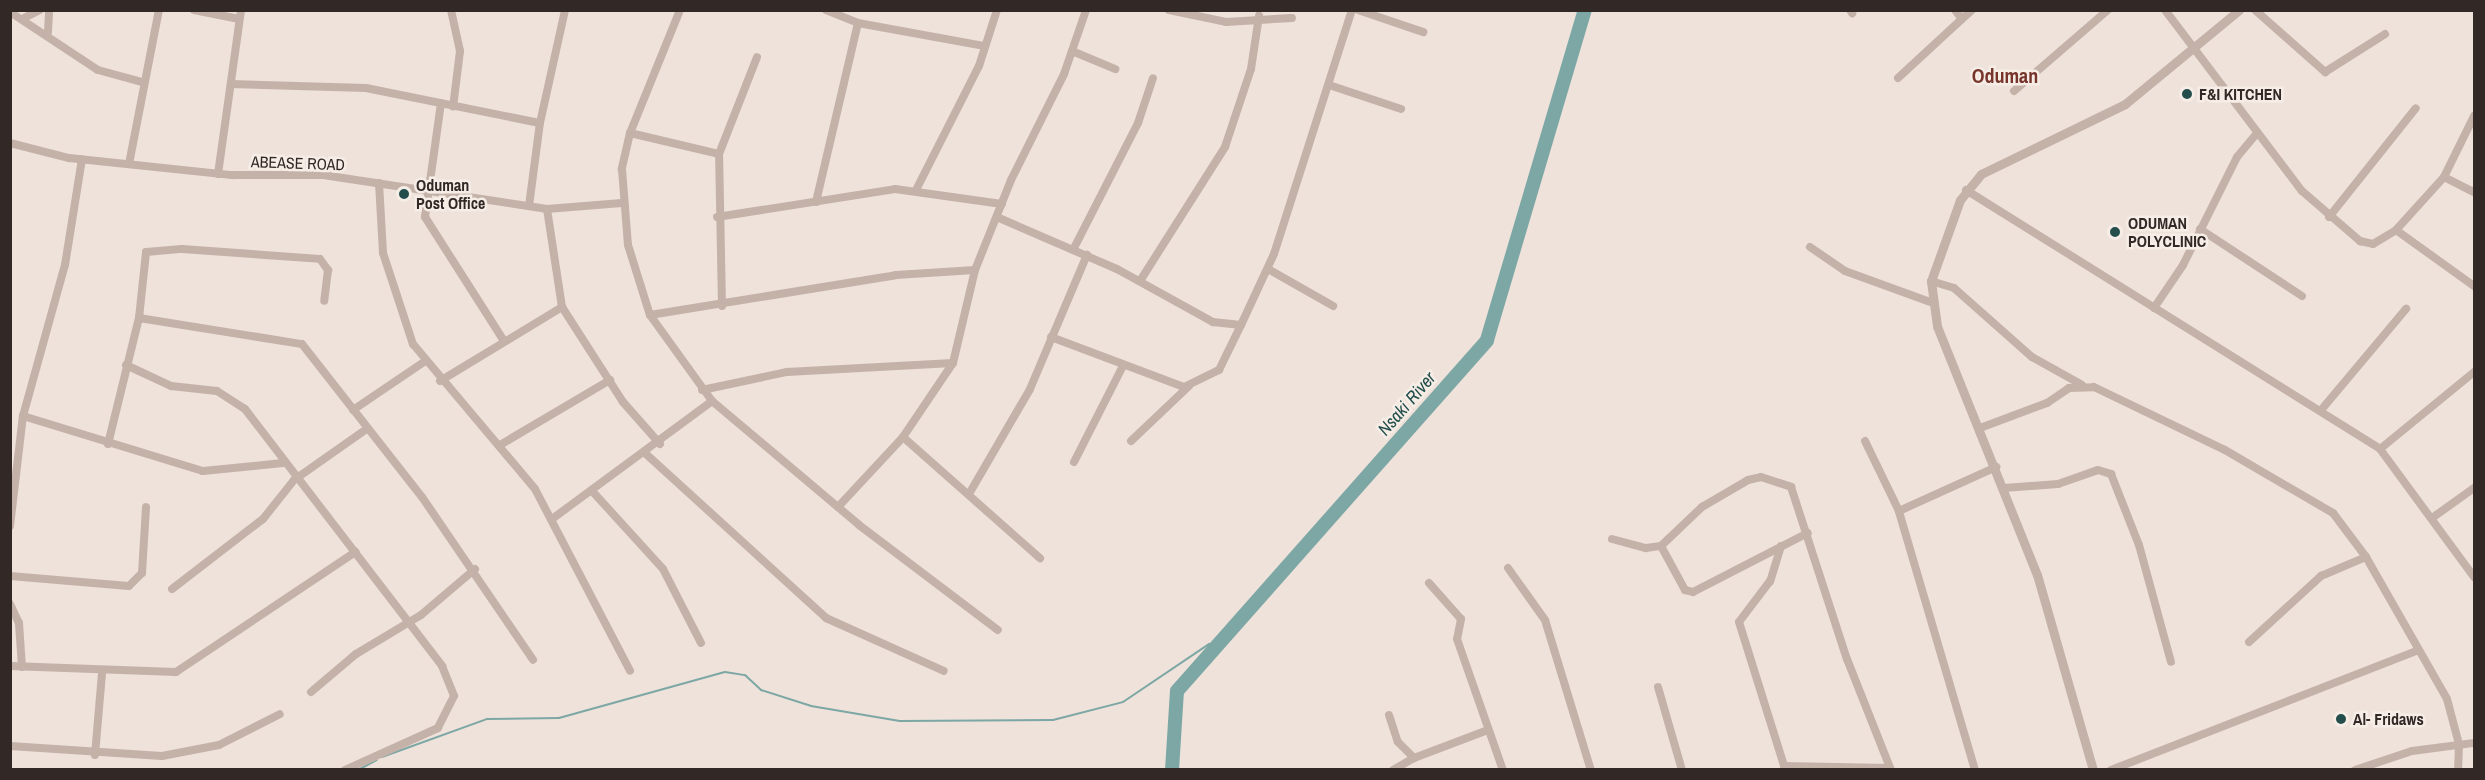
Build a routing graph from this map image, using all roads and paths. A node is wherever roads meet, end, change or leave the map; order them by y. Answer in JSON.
{"nodes":[{"id":1,"x":40,"y":10,"type":"edge"},
{"id":2,"x":49,"y":10,"type":"edge"},
{"id":3,"x":159,"y":10,"type":"edge"},
{"id":4,"x":194,"y":10,"type":"edge"},
{"id":5,"x":451,"y":10,"type":"edge"},
{"id":6,"x":565,"y":10,"type":"edge"},
{"id":7,"x":680,"y":10,"type":"edge"},
{"id":8,"x":826,"y":10,"type":"edge"},
{"id":9,"x":997,"y":10,"type":"edge"},
{"id":10,"x":1086,"y":10,"type":"edge"},
{"id":11,"x":1169,"y":10,"type":"edge"},
{"id":12,"x":1352,"y":10,"type":"edge"},
{"id":13,"x":1358,"y":10,"type":"edge"},
{"id":14,"x":1955,"y":10,"type":"edge"},
{"id":15,"x":1971,"y":10,"type":"edge"},
{"id":16,"x":2108,"y":10,"type":"edge"},
{"id":17,"x":2164,"y":10,"type":"edge"},
{"id":18,"x":2239,"y":10,"type":"edge"},
{"id":19,"x":2255,"y":10,"type":"edge"},
{"id":20,"x":10,"y":12,"type":"edge"},
{"id":21,"x":240,"y":15,"type":"edge"},
{"id":22,"x":1259,"y":16,"type":"junction"},
{"id":23,"x":24,"y":18,"type":"junction"},
{"id":24,"x":1292,"y":18,"type":"dead end"},
{"id":25,"x":1962,"y":18,"type":"junction"},
{"id":26,"x":858,"y":23,"type":"junction"},
{"id":27,"x":48,"y":32,"type":"junction"},
{"id":28,"x":1423,"y":32,"type":"dead end"},
{"id":29,"x":2385,"y":34,"type":"dead end"},
{"id":30,"x":985,"y":45,"type":"junction"},
{"id":31,"x":2194,"y":46,"type":"junction"},
{"id":32,"x":1072,"y":51,"type":"junction"},
{"id":33,"x":757,"y":57,"type":"dead end"},
{"id":34,"x":1115,"y":69,"type":"dead end"},
{"id":35,"x":1153,"y":78,"type":"dead end"},
{"id":36,"x":1898,"y":78,"type":"dead end"},
{"id":37,"x":142,"y":82,"type":"junction"},
{"id":38,"x":231,"y":84,"type":"junction"},
{"id":39,"x":1329,"y":85,"type":"junction"},
{"id":40,"x":2014,"y":91,"type":"dead end"},
{"id":41,"x":441,"y":104,"type":"junction"},
{"id":42,"x":453,"y":107,"type":"junction"},
{"id":43,"x":2416,"y":108,"type":"dead end"},
{"id":44,"x":1401,"y":109,"type":"dead end"},
{"id":45,"x":2475,"y":116,"type":"edge"},
{"id":46,"x":540,"y":123,"type":"junction"},
{"id":47,"x":630,"y":133,"type":"junction"},
{"id":48,"x":2257,"y":133,"type":"junction"},
{"id":49,"x":11,"y":146,"type":"edge"},
{"id":50,"x":719,"y":154,"type":"junction"},
{"id":51,"x":82,"y":159,"type":"junction"},
{"id":52,"x":129,"y":164,"type":"junction"},
{"id":53,"x":218,"y":174,"type":"junction"},
{"id":54,"x":2444,"y":177,"type":"junction"},
{"id":55,"x":379,"y":183,"type":"junction"},
{"id":56,"x":425,"y":188,"type":"junction"},
{"id":57,"x":917,"y":188,"type":"junction"},
{"id":58,"x":1966,"y":190,"type":"junction"},
{"id":59,"x":2475,"y":192,"type":"edge"},
{"id":60,"x":816,"y":202,"type":"junction"},
{"id":61,"x":622,"y":203,"type":"junction"},
{"id":62,"x":1002,"y":204,"type":"junction"},
{"id":63,"x":529,"y":206,"type":"junction"},
{"id":64,"x":547,"y":209,"type":"junction"},
{"id":65,"x":717,"y":217,"type":"junction"},
{"id":66,"x":2329,"y":217,"type":"junction"},
{"id":67,"x":999,"y":218,"type":"junction"},
{"id":68,"x":2200,"y":229,"type":"junction"},
{"id":69,"x":2396,"y":230,"type":"junction"},
{"id":70,"x":1810,"y":248,"type":"dead end"},
{"id":71,"x":1073,"y":250,"type":"junction"},
{"id":72,"x":1087,"y":255,"type":"junction"},
{"id":73,"x":1268,"y":269,"type":"junction"},
{"id":74,"x":975,"y":270,"type":"junction"},
{"id":75,"x":1931,"y":280,"type":"junction"},
{"id":76,"x":1140,"y":281,"type":"junction"},
{"id":77,"x":2475,"y":286,"type":"edge"},
{"id":78,"x":2302,"y":296,"type":"dead end"},
{"id":79,"x":324,"y":301,"type":"dead end"},
{"id":80,"x":1930,"y":302,"type":"junction"},
{"id":81,"x":722,"y":306,"type":"junction"},
{"id":82,"x":1334,"y":306,"type":"dead end"},
{"id":83,"x":562,"y":307,"type":"junction"},
{"id":84,"x":2154,"y":308,"type":"junction"},
{"id":85,"x":2406,"y":309,"type":"dead end"},
{"id":86,"x":650,"y":315,"type":"junction"},
{"id":87,"x":139,"y":318,"type":"junction"},
{"id":88,"x":1241,"y":325,"type":"junction"},
{"id":89,"x":1051,"y":337,"type":"junction"},
{"id":90,"x":504,"y":341,"type":"junction"},
{"id":91,"x":424,"y":362,"type":"junction"},
{"id":92,"x":953,"y":363,"type":"junction"},
{"id":93,"x":126,"y":365,"type":"junction"},
{"id":94,"x":1123,"y":366,"type":"junction"},
{"id":95,"x":2475,"y":372,"type":"edge"},
{"id":96,"x":610,"y":380,"type":"junction"},
{"id":97,"x":440,"y":381,"type":"junction"},
{"id":98,"x":2082,"y":385,"type":"junction"},
{"id":99,"x":1188,"y":386,"type":"junction"},
{"id":100,"x":702,"y":390,"type":"junction"},
{"id":101,"x":712,"y":401,"type":"junction"},
{"id":102,"x":2322,"y":409,"type":"junction"},
{"id":103,"x":353,"y":410,"type":"junction"},
{"id":104,"x":23,"y":416,"type":"junction"},
{"id":105,"x":368,"y":428,"type":"junction"},
{"id":106,"x":1980,"y":428,"type":"junction"},
{"id":107,"x":903,"y":437,"type":"junction"},
{"id":108,"x":1131,"y":441,"type":"dead end"},
{"id":109,"x":1865,"y":441,"type":"dead end"},
{"id":110,"x":108,"y":444,"type":"junction"},
{"id":111,"x":660,"y":444,"type":"junction"},
{"id":112,"x":500,"y":445,"type":"junction"},
{"id":113,"x":2380,"y":449,"type":"junction"},
{"id":114,"x":646,"y":454,"type":"junction"},
{"id":115,"x":1074,"y":462,"type":"dead end"},
{"id":116,"x":283,"y":463,"type":"junction"},
{"id":117,"x":1996,"y":467,"type":"junction"},
{"id":118,"x":294,"y":480,"type":"junction"},
{"id":119,"x":2004,"y":488,"type":"junction"},
{"id":120,"x":2475,"y":488,"type":"edge"},
{"id":121,"x":593,"y":492,"type":"junction"},
{"id":122,"x":969,"y":494,"type":"junction"},
{"id":123,"x":146,"y":507,"type":"dead end"},
{"id":124,"x":838,"y":507,"type":"junction"},
{"id":125,"x":1899,"y":510,"type":"junction"},
{"id":126,"x":2432,"y":518,"type":"junction"},
{"id":127,"x":552,"y":519,"type":"junction"},
{"id":128,"x":10,"y":526,"type":"edge"},
{"id":129,"x":1808,"y":533,"type":"junction"},
{"id":130,"x":1612,"y":539,"type":"dead end"},
{"id":131,"x":1661,"y":546,"type":"junction"},
{"id":132,"x":1781,"y":546,"type":"junction"},
{"id":133,"x":355,"y":552,"type":"junction"},
{"id":134,"x":2366,"y":557,"type":"junction"},
{"id":135,"x":1040,"y":558,"type":"dead end"},
{"id":136,"x":1508,"y":568,"type":"dead end"},
{"id":137,"x":475,"y":569,"type":"junction"},
{"id":138,"x":10,"y":576,"type":"edge"},
{"id":139,"x":2475,"y":577,"type":"edge"},
{"id":140,"x":1429,"y":583,"type":"dead end"},
{"id":141,"x":172,"y":589,"type":"dead end"},
{"id":142,"x":10,"y":604,"type":"edge"},
{"id":143,"x":410,"y":622,"type":"junction"},
{"id":144,"x":998,"y":630,"type":"dead end"},
{"id":145,"x":2249,"y":642,"type":"dead end"},
{"id":146,"x":701,"y":643,"type":"dead end"},
{"id":147,"x":2418,"y":650,"type":"junction"},
{"id":148,"x":533,"y":660,"type":"dead end"},
{"id":149,"x":2171,"y":662,"type":"dead end"},
{"id":150,"x":10,"y":666,"type":"edge"},
{"id":151,"x":22,"y":667,"type":"junction"},
{"id":152,"x":630,"y":671,"type":"dead end"},
{"id":153,"x":944,"y":671,"type":"dead end"},
{"id":154,"x":102,"y":673,"type":"junction"},
{"id":155,"x":1658,"y":687,"type":"dead end"},
{"id":156,"x":311,"y":692,"type":"dead end"},
{"id":157,"x":280,"y":714,"type":"dead end"},
{"id":158,"x":1389,"y":715,"type":"dead end"},
{"id":159,"x":1488,"y":730,"type":"junction"},
{"id":160,"x":2475,"y":743,"type":"edge"},
{"id":161,"x":2459,"y":744,"type":"junction"},
{"id":162,"x":10,"y":746,"type":"edge"},
{"id":163,"x":95,"y":755,"type":"junction"},
{"id":164,"x":1414,"y":758,"type":"junction"},
{"id":165,"x":1591,"y":769,"type":"edge"},
{"id":166,"x":1891,"y":769,"type":"edge"},
{"id":167,"x":345,"y":770,"type":"edge"},
{"id":168,"x":1393,"y":770,"type":"edge"},
{"id":169,"x":1503,"y":770,"type":"edge"},
{"id":170,"x":1682,"y":770,"type":"edge"},
{"id":171,"x":1975,"y":770,"type":"edge"},
{"id":172,"x":2093,"y":770,"type":"edge"},
{"id":173,"x":2111,"y":770,"type":"edge"},
{"id":174,"x":2355,"y":770,"type":"edge"},
{"id":175,"x":2458,"y":770,"type":"edge"}],
"edges":[{"from":1,"to":23,"type":"street"},
{"from":2,"to":27,"type":"street"},
{"from":3,"to":37,"type":"street"},
{"from":4,"to":21,"type":"street"},
{"from":5,"to":42,"type":"street"},
{"from":6,"to":46,"type":"street"},
{"from":7,"to":47,"type":"street"},
{"from":8,"to":26,"type":"street"},
{"from":9,"to":30,"type":"street"},
{"from":10,"to":32,"type":"street"},
{"from":11,"to":22,"type":"street"},
{"from":12,"to":39,"type":"street"},
{"from":13,"to":28,"type":"street"},
{"from":14,"to":25,"type":"street"},
{"from":15,"to":25,"type":"street"},
{"from":16,"to":40,"type":"street"},
{"from":17,"to":31,"type":"street"},
{"from":18,"to":31,"type":"street"},
{"from":19,"to":29,"type":"street"},
{"from":20,"to":23,"type":"street"},
{"from":21,"to":38,"type":"street"},
{"from":22,"to":24,"type":"street"},
{"from":22,"to":76,"type":"street"},
{"from":23,"to":27,"type":"street"},
{"from":25,"to":36,"type":"street"},
{"from":26,"to":30,"type":"street"},
{"from":26,"to":60,"type":"street"},
{"from":27,"to":37,"type":"street"},
{"from":30,"to":57,"type":"street"},
{"from":31,"to":48,"type":"street"},
{"from":31,"to":58,"type":"street"},
{"from":32,"to":34,"type":"street"},
{"from":32,"to":62,"type":"street"},
{"from":33,"to":50,"type":"street"},
{"from":35,"to":71,"type":"street"},
{"from":37,"to":52,"type":"street"},
{"from":38,"to":41,"type":"street"},
{"from":38,"to":53,"type":"street"},
{"from":39,"to":44,"type":"street"},
{"from":39,"to":73,"type":"street"},
{"from":41,"to":42,"type":"street"},
{"from":41,"to":56,"type":"street"},
{"from":42,"to":46,"type":"street"},
{"from":43,"to":66,"type":"street"},
{"from":45,"to":54,"type":"street"},
{"from":46,"to":63,"type":"street"},
{"from":47,"to":50,"type":"street"},
{"from":47,"to":61,"type":"street"},
{"from":48,"to":66,"type":"street"},
{"from":48,"to":68,"type":"street"},
{"from":49,"to":51,"type":"street","name":"ABEASE ROAD"},
{"from":50,"to":65,"type":"street"},
{"from":51,"to":52,"type":"street","name":"ABEASE ROAD"},
{"from":51,"to":104,"type":"street"},
{"from":52,"to":53,"type":"street","name":"ABEASE ROAD"},
{"from":53,"to":55,"type":"street","name":"ABEASE ROAD"},
{"from":54,"to":59,"type":"street"},
{"from":54,"to":69,"type":"street"},
{"from":55,"to":56,"type":"street","name":"ABEASE ROAD"},
{"from":55,"to":91,"type":"street"},
{"from":56,"to":63,"type":"street","name":"ABEASE ROAD"},
{"from":56,"to":90,"type":"street"},
{"from":57,"to":60,"type":"street"},
{"from":57,"to":62,"type":"street"},
{"from":58,"to":75,"type":"street"},
{"from":58,"to":84,"type":"street"},
{"from":60,"to":65,"type":"street"},
{"from":61,"to":64,"type":"street","name":"ABEASE ROAD"},
{"from":61,"to":86,"type":"street"},
{"from":62,"to":67,"type":"street"},
{"from":63,"to":64,"type":"street","name":"ABEASE ROAD"},
{"from":64,"to":83,"type":"street"},
{"from":65,"to":81,"type":"street"},
{"from":66,"to":69,"type":"street"},
{"from":67,"to":71,"type":"street"},
{"from":67,"to":74,"type":"street"},
{"from":68,"to":78,"type":"street"},
{"from":68,"to":84,"type":"street"},
{"from":69,"to":77,"type":"street"},
{"from":70,"to":80,"type":"street"},
{"from":71,"to":72,"type":"street"},
{"from":72,"to":76,"type":"street"},
{"from":72,"to":89,"type":"street"},
{"from":73,"to":82,"type":"street"},
{"from":73,"to":88,"type":"street"},
{"from":74,"to":81,"type":"street"},
{"from":74,"to":92,"type":"street"},
{"from":75,"to":80,"type":"street"},
{"from":75,"to":98,"type":"street"},
{"from":76,"to":88,"type":"street"},
{"from":79,"to":87,"type":"street"},
{"from":80,"to":106,"type":"street"},
{"from":81,"to":86,"type":"street"},
{"from":83,"to":90,"type":"street"},
{"from":83,"to":96,"type":"street"},
{"from":84,"to":102,"type":"street"},
{"from":85,"to":102,"type":"street"},
{"from":86,"to":100,"type":"street"},
{"from":87,"to":93,"type":"street"},
{"from":87,"to":103,"type":"street"},
{"from":88,"to":99,"type":"street"},
{"from":89,"to":94,"type":"street"},
{"from":89,"to":122,"type":"street"},
{"from":90,"to":97,"type":"street"},
{"from":91,"to":97,"type":"street"},
{"from":91,"to":103,"type":"street"},
{"from":92,"to":100,"type":"street"},
{"from":92,"to":107,"type":"street"},
{"from":93,"to":110,"type":"street"},
{"from":93,"to":116,"type":"street"},
{"from":94,"to":99,"type":"street"},
{"from":94,"to":115,"type":"street"},
{"from":95,"to":113,"type":"street"},
{"from":96,"to":111,"type":"street"},
{"from":96,"to":112,"type":"street"},
{"from":97,"to":112,"type":"street"},
{"from":98,"to":106,"type":"street"},
{"from":98,"to":134,"type":"street"},
{"from":99,"to":108,"type":"street"},
{"from":100,"to":101,"type":"street"},
{"from":101,"to":111,"type":"street"},
{"from":101,"to":124,"type":"street"},
{"from":102,"to":113,"type":"street"},
{"from":103,"to":105,"type":"street"},
{"from":104,"to":110,"type":"street"},
{"from":104,"to":128,"type":"street"},
{"from":105,"to":118,"type":"street"},
{"from":105,"to":137,"type":"street"},
{"from":106,"to":117,"type":"street"},
{"from":107,"to":122,"type":"street"},
{"from":107,"to":124,"type":"street"},
{"from":109,"to":125,"type":"street"},
{"from":110,"to":116,"type":"street"},
{"from":111,"to":114,"type":"street"},
{"from":112,"to":127,"type":"street"},
{"from":113,"to":126,"type":"street"},
{"from":114,"to":121,"type":"street"},
{"from":114,"to":153,"type":"street"},
{"from":116,"to":118,"type":"street"},
{"from":117,"to":119,"type":"street"},
{"from":117,"to":125,"type":"street"},
{"from":118,"to":133,"type":"street"},
{"from":118,"to":141,"type":"street"},
{"from":119,"to":149,"type":"street"},
{"from":119,"to":172,"type":"street"},
{"from":120,"to":126,"type":"street"},
{"from":121,"to":127,"type":"street"},
{"from":121,"to":146,"type":"street"},
{"from":122,"to":135,"type":"street"},
{"from":123,"to":138,"type":"street"},
{"from":124,"to":144,"type":"street"},
{"from":125,"to":171,"type":"street"},
{"from":126,"to":139,"type":"street"},
{"from":127,"to":152,"type":"street"},
{"from":129,"to":131,"type":"street"},
{"from":129,"to":132,"type":"street"},
{"from":129,"to":166,"type":"street"},
{"from":130,"to":131,"type":"street"},
{"from":131,"to":132,"type":"street"},
{"from":132,"to":166,"type":"street"},
{"from":133,"to":143,"type":"street"},
{"from":133,"to":154,"type":"street"},
{"from":134,"to":145,"type":"street"},
{"from":134,"to":147,"type":"street"},
{"from":136,"to":165,"type":"street"},
{"from":137,"to":143,"type":"street"},
{"from":137,"to":148,"type":"street"},
{"from":140,"to":159,"type":"street"},
{"from":142,"to":151,"type":"street"},
{"from":143,"to":156,"type":"street"},
{"from":143,"to":167,"type":"street"},
{"from":147,"to":161,"type":"street"},
{"from":147,"to":173,"type":"street"},
{"from":150,"to":151,"type":"street"},
{"from":151,"to":154,"type":"street"},
{"from":154,"to":163,"type":"street"},
{"from":155,"to":170,"type":"street"},
{"from":157,"to":163,"type":"street"},
{"from":158,"to":164,"type":"street"},
{"from":159,"to":164,"type":"street"},
{"from":159,"to":169,"type":"street"},
{"from":160,"to":161,"type":"street"},
{"from":161,"to":174,"type":"street"},
{"from":161,"to":175,"type":"street"},
{"from":162,"to":163,"type":"street"},
{"from":164,"to":168,"type":"street"}]}
